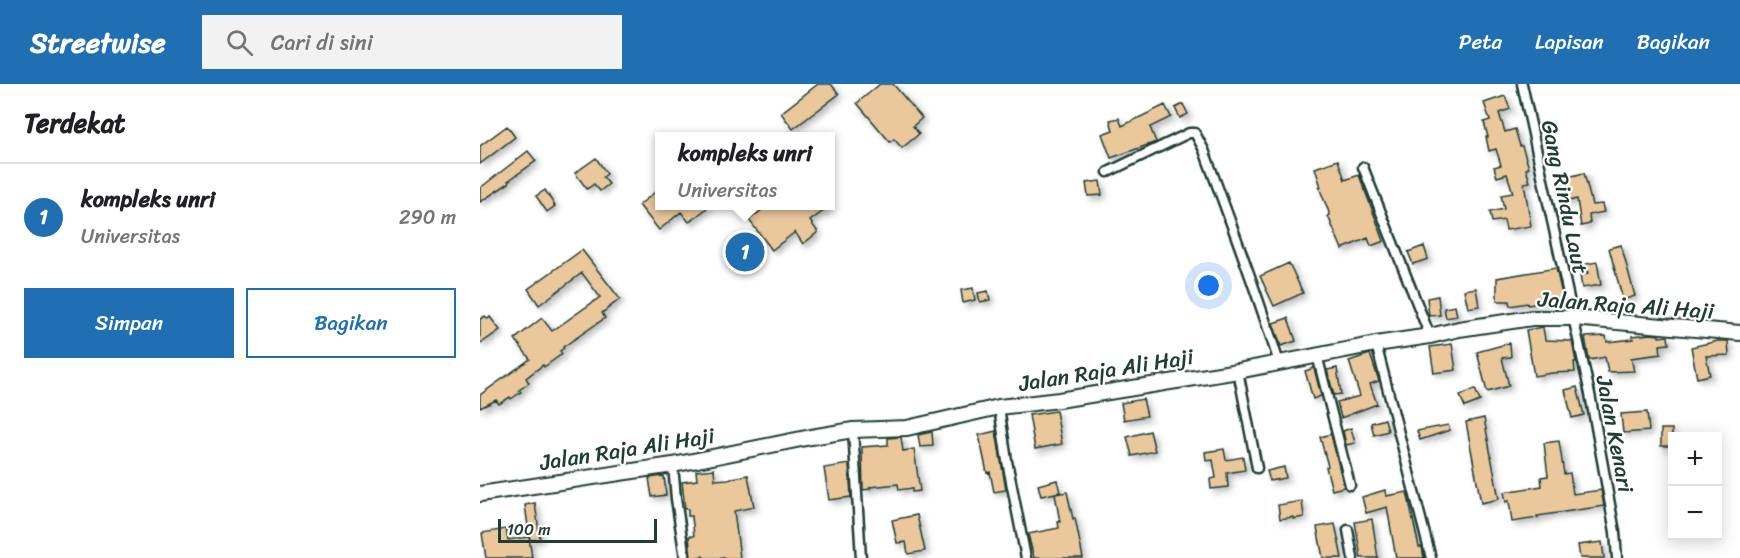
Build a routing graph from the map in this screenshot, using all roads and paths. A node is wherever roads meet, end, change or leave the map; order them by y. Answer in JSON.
{"nodes":[{"id":1,"x":1522,"y":84,"type":"edge"},
{"id":2,"x":1363,"y":167,"type":"dead end"},
{"id":3,"x":1108,"y":172,"type":"dead end"},
{"id":4,"x":1573,"y":318,"type":"junction"},
{"id":5,"x":1740,"y":333,"type":"edge"},
{"id":6,"x":1430,"y":336,"type":"junction"},
{"id":7,"x":1376,"y":344,"type":"junction"},
{"id":8,"x":1317,"y":355,"type":"junction"},
{"id":9,"x":1279,"y":363,"type":"junction"},
{"id":10,"x":1238,"y":371,"type":"junction"},
{"id":11,"x":999,"y":407,"type":"junction"},
{"id":12,"x":853,"y":430,"type":"junction"},
{"id":13,"x":673,"y":465,"type":"junction"},
{"id":14,"x":1257,"y":468,"type":"dead end"},
{"id":15,"x":1350,"y":485,"type":"dead end"},
{"id":16,"x":480,"y":494,"type":"edge"},
{"id":17,"x":1348,"y":530,"type":"dead end"},
{"id":18,"x":685,"y":558,"type":"edge"},
{"id":19,"x":861,"y":558,"type":"edge"},
{"id":20,"x":1026,"y":558,"type":"edge"},
{"id":21,"x":1353,"y":558,"type":"edge"},
{"id":22,"x":1431,"y":558,"type":"edge"},
{"id":23,"x":1617,"y":558,"type":"edge"}],
"edges":[{"from":1,"to":4,"type":"street","name":"Gang Rindu Laut"},
{"from":2,"to":6,"type":"street"},
{"from":3,"to":9,"type":"street"},
{"from":4,"to":5,"type":"main road","name":"Jalan Raja Ali Haji"},
{"from":4,"to":6,"type":"main road","name":"Jalan Raja Ali Haji"},
{"from":4,"to":23,"type":"street","name":"Jalan Kenari"},
{"from":6,"to":7,"type":"main road","name":"Jalan Raja Ali Haji"},
{"from":7,"to":8,"type":"main road","name":"Jalan Raja Ali Haji"},
{"from":7,"to":22,"type":"street"},
{"from":8,"to":9,"type":"main road","name":"Jalan Raja Ali Haji"},
{"from":8,"to":15,"type":"street"},
{"from":9,"to":10,"type":"main road","name":"Jalan Raja Ali Haji"},
{"from":10,"to":11,"type":"main road","name":"Jalan Raja Ali Haji"},
{"from":10,"to":14,"type":"street"},
{"from":11,"to":12,"type":"main road","name":"Jalan Raja Ali Haji"},
{"from":11,"to":20,"type":"street"},
{"from":12,"to":13,"type":"main road","name":"Jalan Raja Ali Haji"},
{"from":12,"to":19,"type":"street"},
{"from":13,"to":16,"type":"main road","name":"Jalan Raja Ali Haji"},
{"from":13,"to":18,"type":"street"},
{"from":17,"to":21,"type":"street"}]}
